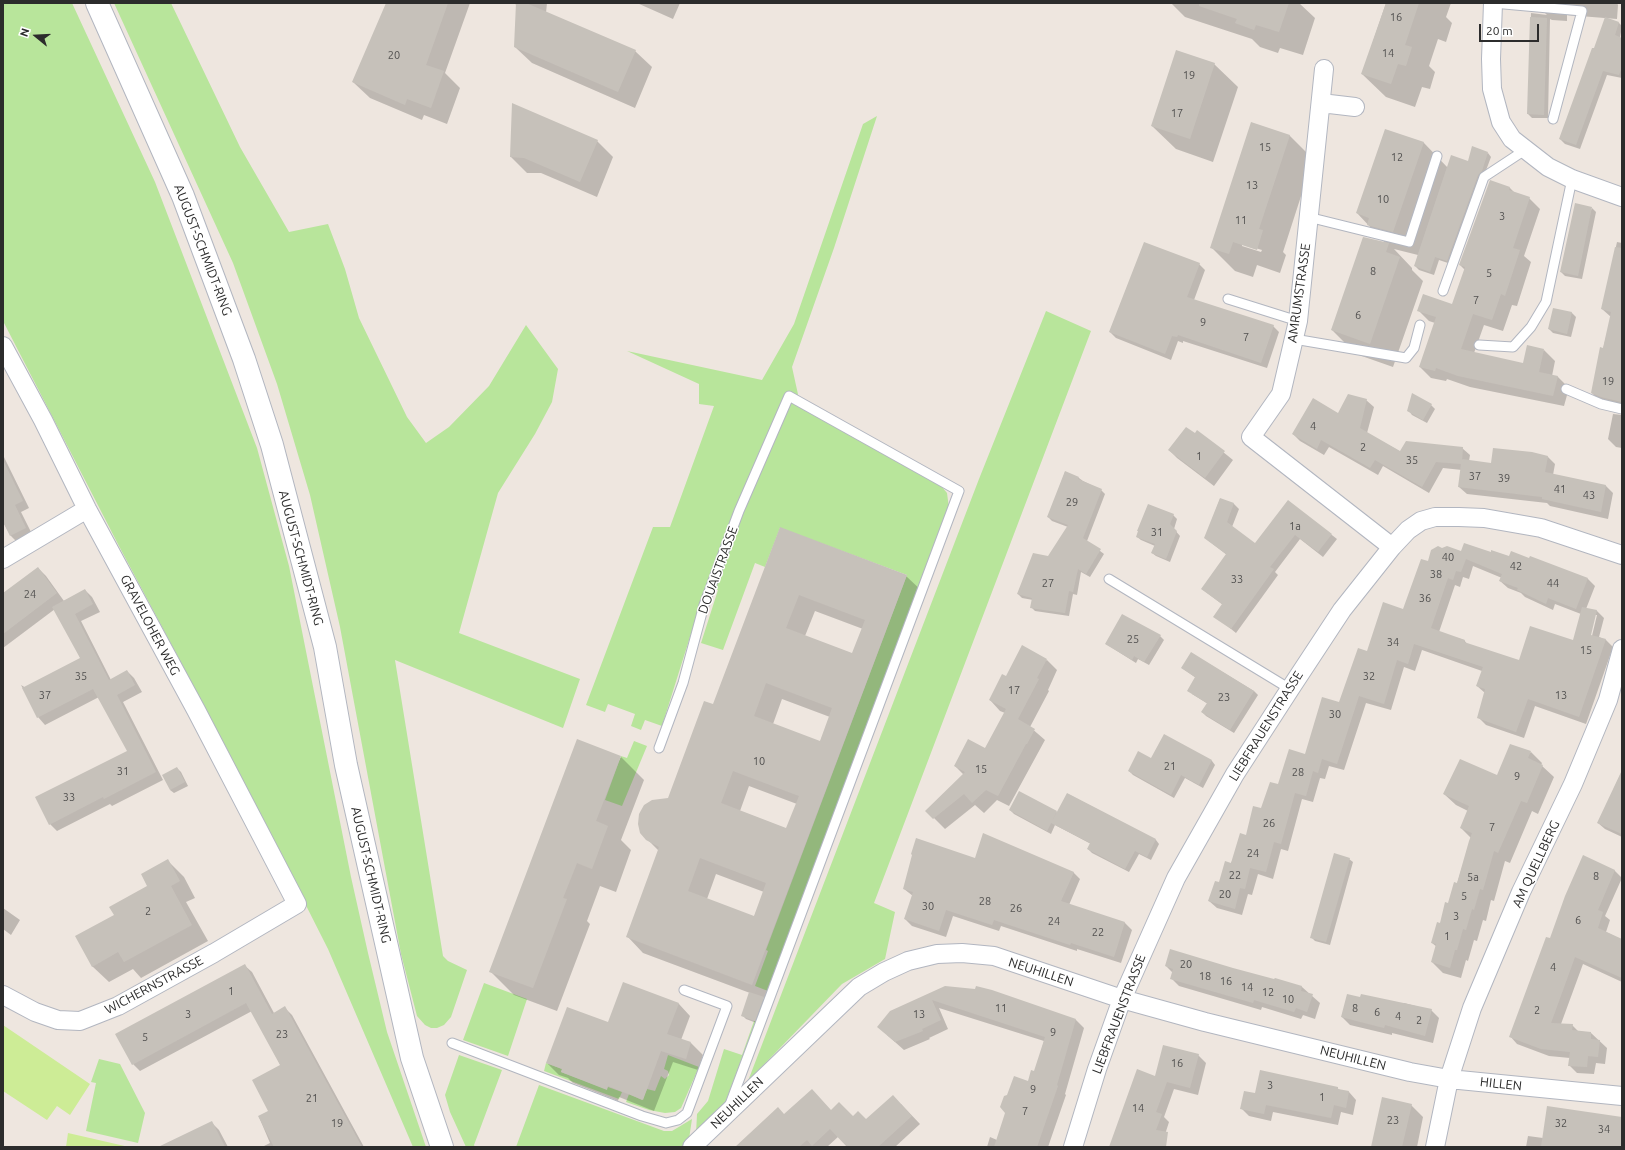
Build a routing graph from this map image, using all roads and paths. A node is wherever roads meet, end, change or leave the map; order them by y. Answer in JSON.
{"nodes":[{"id":1,"x":97,"y":3,"type":"edge"},
{"id":2,"x":1493,"y":3,"type":"edge"},
{"id":3,"x":1324,"y":68,"type":"dead end"},
{"id":4,"x":1321,"y":103,"type":"junction"},
{"id":5,"x":1355,"y":107,"type":"dead end"},
{"id":6,"x":1553,"y":119,"type":"dead end"},
{"id":7,"x":1525,"y":150,"type":"junction"},
{"id":8,"x":1437,"y":156,"type":"dead end"},
{"id":9,"x":1572,"y":179,"type":"junction"},
{"id":10,"x":1622,"y":197,"type":"edge"},
{"id":11,"x":1308,"y":217,"type":"junction"},
{"id":12,"x":1443,"y":292,"type":"dead end"},
{"id":13,"x":1228,"y":299,"type":"dead end"},
{"id":14,"x":1298,"y":321,"type":"junction"},
{"id":15,"x":1420,"y":325,"type":"dead end"},
{"id":16,"x":1294,"y":339,"type":"junction"},
{"id":17,"x":3,"y":346,"type":"edge"},
{"id":18,"x":1479,"y":346,"type":"dead end"},
{"id":19,"x":1566,"y":389,"type":"dead end"},
{"id":20,"x":1622,"y":409,"type":"edge"},
{"id":21,"x":87,"y":509,"type":"junction"},
{"id":22,"x":1392,"y":547,"type":"junction"},
{"id":23,"x":1622,"y":556,"type":"edge"},
{"id":24,"x":3,"y":559,"type":"edge"},
{"id":25,"x":1109,"y":579,"type":"dead end"},
{"id":26,"x":1622,"y":649,"type":"edge"},
{"id":27,"x":1290,"y":689,"type":"junction"},
{"id":28,"x":659,"y":748,"type":"dead end"},
{"id":29,"x":298,"y":904,"type":"joint"},
{"id":30,"x":684,"y":990,"type":"dead end"},
{"id":31,"x":3,"y":995,"type":"edge"},
{"id":32,"x":1122,"y":999,"type":"junction"},
{"id":33,"x":452,"y":1043,"type":"dead end"},
{"id":34,"x":1450,"y":1079,"type":"junction"},
{"id":35,"x":1622,"y":1096,"type":"edge"},
{"id":36,"x":727,"y":1113,"type":"junction"},
{"id":37,"x":441,"y":1143,"type":"edge"},
{"id":38,"x":692,"y":1147,"type":"edge"},
{"id":39,"x":1073,"y":1147,"type":"edge"},
{"id":40,"x":1435,"y":1147,"type":"edge"}],
"edges":[{"from":1,"to":37,"type":"main road","name":"AUGUST-SCHMIDT-RING"},
{"from":2,"to":6,"type":"lane"},
{"from":2,"to":7,"type":"street"},
{"from":3,"to":4,"type":"street","name":"AMRUMSTRASSE"},
{"from":4,"to":5,"type":"street"},
{"from":4,"to":11,"type":"street","name":"AMRUMSTRASSE"},
{"from":7,"to":9,"type":"street"},
{"from":7,"to":12,"type":"lane"},
{"from":8,"to":11,"type":"lane"},
{"from":9,"to":10,"type":"street"},
{"from":9,"to":18,"type":"lane"},
{"from":11,"to":14,"type":"street","name":"AMRUMSTRASSE"},
{"from":13,"to":14,"type":"lane"},
{"from":14,"to":16,"type":"street","name":"AMRUMSTRASSE"},
{"from":15,"to":16,"type":"lane"},
{"from":16,"to":22,"type":"street","name":"AMRUMSTRASSE"},
{"from":17,"to":21,"type":"street","name":"GRAVELOHER WEG"},
{"from":19,"to":20,"type":"lane"},
{"from":21,"to":24,"type":"street"},
{"from":21,"to":29,"type":"street","name":"GRAVELOHER WEG"},
{"from":22,"to":23,"type":"street","name":"LIEBFRAUENSTRASSE"},
{"from":22,"to":27,"type":"street","name":"LIEBFRAUENSTRASSE"},
{"from":25,"to":27,"type":"lane"},
{"from":26,"to":34,"type":"street","name":"AM QUELLBERG"},
{"from":27,"to":32,"type":"street","name":"LIEBFRAUENSTRASSE"},
{"from":28,"to":36,"type":"lane","name":"DOUAISTRASSE"},
{"from":29,"to":31,"type":"street","name":"WICHERNSTRASSE"},
{"from":30,"to":33,"type":"lane"},
{"from":32,"to":34,"type":"street","name":"NEUHILLEN"},
{"from":32,"to":36,"type":"street","name":"NEUHILLEN"},
{"from":32,"to":39,"type":"street","name":"LIEBFRAUENSTRASSE"},
{"from":34,"to":35,"type":"street","name":"HILLEN"},
{"from":34,"to":40,"type":"street"},
{"from":36,"to":38,"type":"street","name":"NEUHILLEN"}]}
